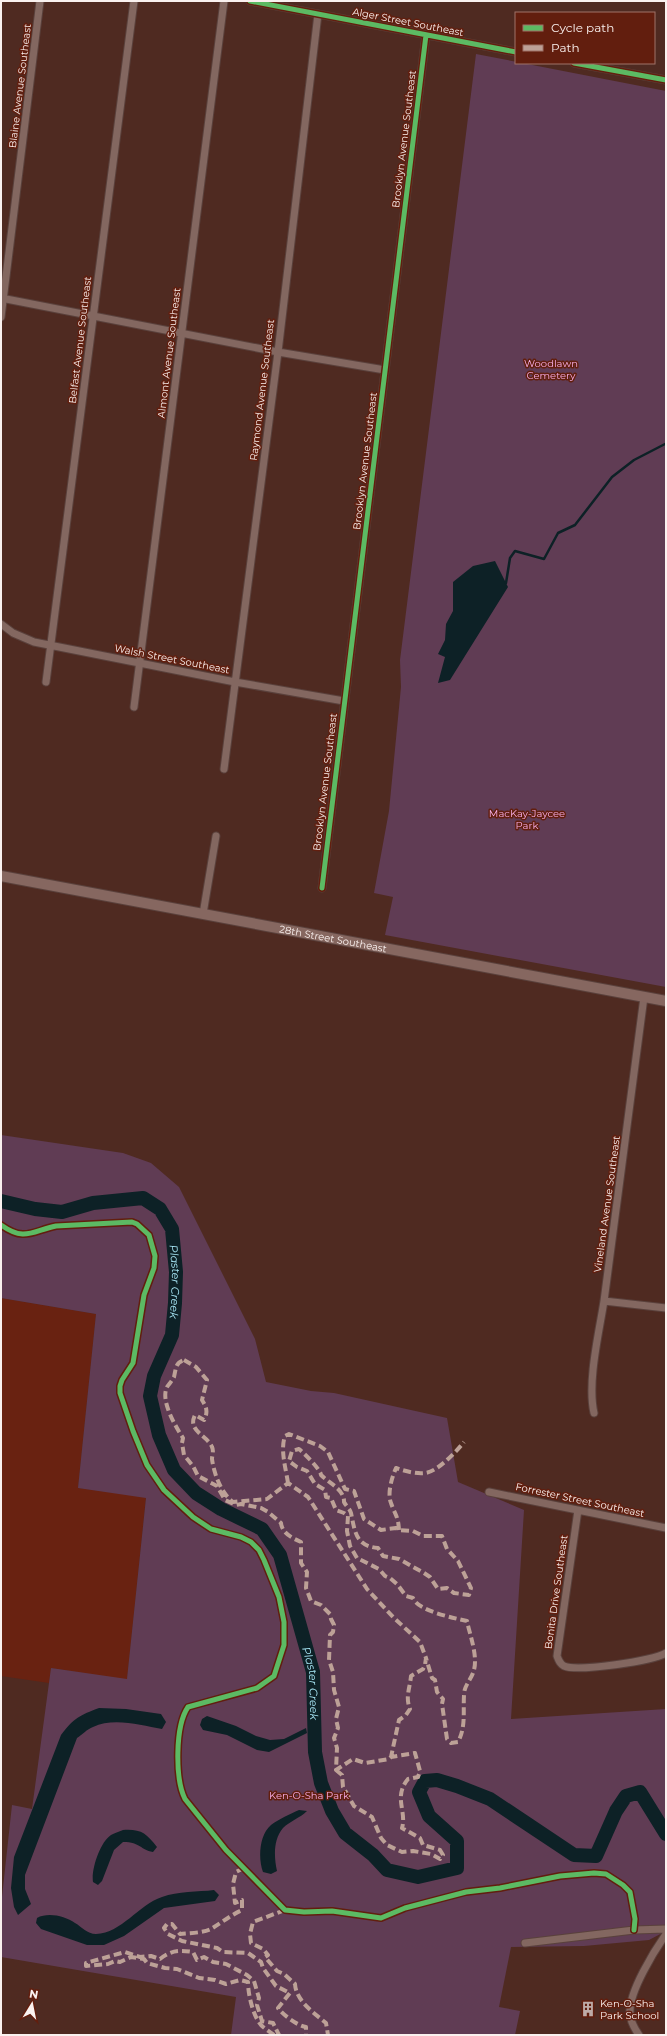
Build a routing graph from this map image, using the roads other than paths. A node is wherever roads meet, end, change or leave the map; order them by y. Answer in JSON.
{"nodes":[{"id":1,"x":40,"y":1,"type":"edge"},
{"id":2,"x":134,"y":1,"type":"edge"},
{"id":3,"x":224,"y":1,"type":"edge"},
{"id":4,"x":250,"y":1,"type":"edge"},
{"id":5,"x":318,"y":14,"type":"junction"},
{"id":6,"x":426,"y":36,"type":"junction"},
{"id":7,"x":515,"y":52,"type":"edge"},
{"id":8,"x":579,"y":64,"type":"edge"},
{"id":9,"x":666,"y":80,"type":"edge"},
{"id":10,"x":2,"y":298,"type":"edge"},
{"id":11,"x":93,"y":316,"type":"junction"},
{"id":12,"x":1,"y":317,"type":"edge"},
{"id":13,"x":182,"y":333,"type":"junction"},
{"id":14,"x":278,"y":352,"type":"junction"},
{"id":15,"x":385,"y":370,"type":"junction"},
{"id":16,"x":1,"y":624,"type":"edge"},
{"id":17,"x":51,"y":646,"type":"junction"},
{"id":18,"x":140,"y":663,"type":"junction"},
{"id":19,"x":46,"y":682,"type":"dead end"},
{"id":20,"x":235,"y":682,"type":"junction"},
{"id":21,"x":344,"y":701,"type":"junction"},
{"id":22,"x":134,"y":707,"type":"dead end"},
{"id":23,"x":224,"y":769,"type":"dead end"},
{"id":24,"x":216,"y":836,"type":"dead end"},
{"id":25,"x":1,"y":876,"type":"edge"},
{"id":26,"x":322,"y":888,"type":"dead end"},
{"id":27,"x":203,"y":914,"type":"junction"},
{"id":28,"x":644,"y":997,"type":"junction"},
{"id":29,"x":666,"y":1001,"type":"edge"},
{"id":30,"x":604,"y":1301,"type":"junction"},
{"id":31,"x":666,"y":1308,"type":"edge"},
{"id":32,"x":594,"y":1413,"type":"dead end"},
{"id":33,"x":489,"y":1492,"type":"dead end"},
{"id":34,"x":578,"y":1510,"type":"junction"},
{"id":35,"x":666,"y":1528,"type":"edge"},
{"id":36,"x":666,"y":1653,"type":"edge"},
{"id":37,"x":666,"y":1929,"type":"edge"},
{"id":38,"x":666,"y":1934,"type":"edge"},
{"id":39,"x":525,"y":1943,"type":"dead end"},
{"id":40,"x":639,"y":2035,"type":"edge"}],
"edges":[{"from":1,"to":10,"type":"street","name":"Blaine Avenue Southeast"},
{"from":2,"to":11,"type":"street","name":"Belfast Avenue Southeast"},
{"from":3,"to":13,"type":"street","name":"Almont Avenue Southeast"},
{"from":4,"to":5,"type":"street","name":"Alger Street Southeast"},
{"from":5,"to":6,"type":"street","name":"Alger Street Southeast"},
{"from":5,"to":14,"type":"street","name":"Raymond Avenue Southeast"},
{"from":6,"to":7,"type":"street","name":"Alger Street Southeast"},
{"from":6,"to":15,"type":"street","name":"Brooklyn Avenue Southeast"},
{"from":8,"to":9,"type":"street"},
{"from":10,"to":11,"type":"street"},
{"from":10,"to":12,"type":"street","name":"Blaine Avenue Southeast"},
{"from":11,"to":13,"type":"street"},
{"from":11,"to":17,"type":"street","name":"Belfast Avenue Southeast"},
{"from":13,"to":14,"type":"street"},
{"from":13,"to":18,"type":"street","name":"Almont Avenue Southeast"},
{"from":14,"to":15,"type":"street"},
{"from":14,"to":20,"type":"street","name":"Raymond Avenue Southeast"},
{"from":15,"to":21,"type":"street","name":"Brooklyn Avenue Southeast"},
{"from":16,"to":17,"type":"street","name":"Walsh Street Southeast"},
{"from":17,"to":18,"type":"street","name":"Walsh Street Southeast"},
{"from":17,"to":19,"type":"street","name":"Belfast Avenue Southeast"},
{"from":18,"to":20,"type":"street","name":"Walsh Street Southeast"},
{"from":18,"to":22,"type":"street","name":"Almont Avenue Southeast"},
{"from":20,"to":21,"type":"street","name":"Walsh Street Southeast"},
{"from":20,"to":23,"type":"street","name":"Raymond Avenue Southeast"},
{"from":21,"to":26,"type":"street","name":"Brooklyn Avenue Southeast"},
{"from":24,"to":27,"type":"street"},
{"from":25,"to":27,"type":"main road","name":"28th Street Southeast"},
{"from":27,"to":28,"type":"main road","name":"28th Street Southeast"},
{"from":28,"to":29,"type":"main road","name":"28th Street Southeast"},
{"from":28,"to":30,"type":"street","name":"Vineland Avenue Southeast"},
{"from":30,"to":31,"type":"street"},
{"from":30,"to":32,"type":"street","name":"Vineland Avenue Southeast"},
{"from":33,"to":34,"type":"street","name":"Forrester Street Southeast"},
{"from":34,"to":35,"type":"street","name":"Forrester Street Southeast"},
{"from":34,"to":36,"type":"street","name":"Bonita Drive Southeast"},
{"from":37,"to":39,"type":"street"},
{"from":38,"to":40,"type":"street"}]}
